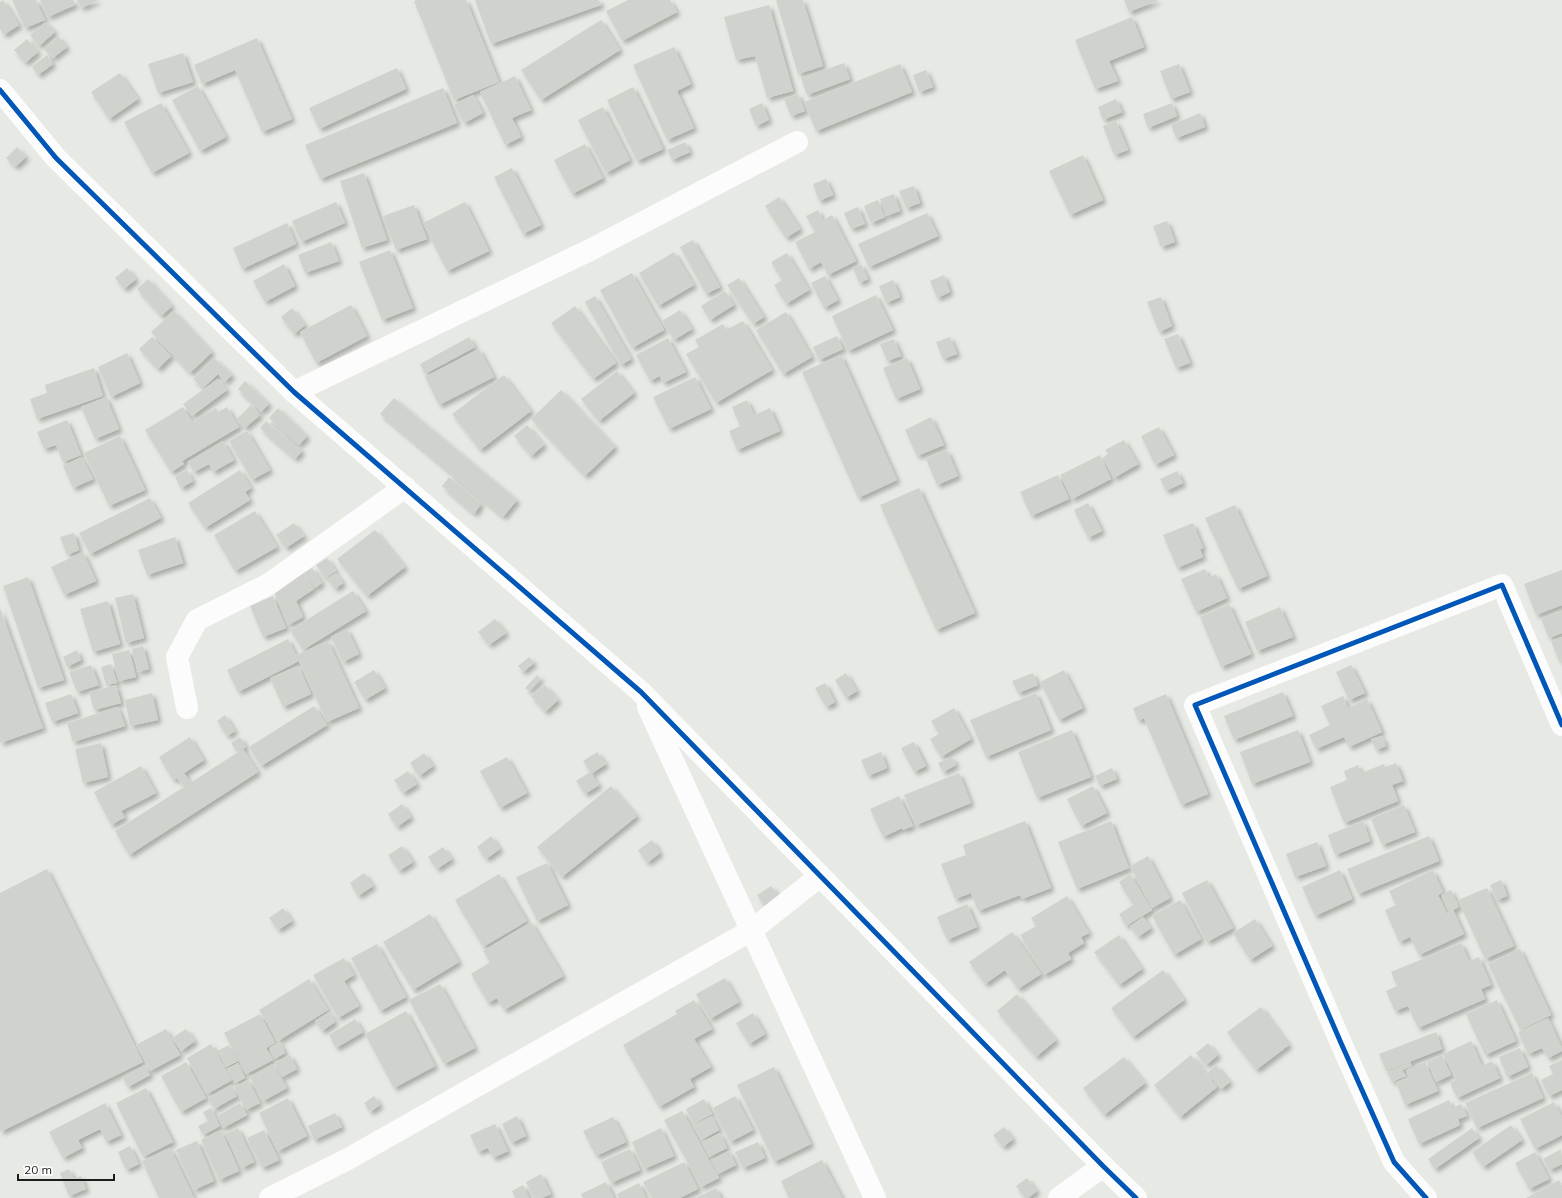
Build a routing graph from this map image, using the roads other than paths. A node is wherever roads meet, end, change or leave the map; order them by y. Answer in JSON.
{"nodes":[{"id":1,"x":0,"y":90,"type":"edge"},
{"id":2,"x":797,"y":142,"type":"dead end"},
{"id":3,"x":294,"y":392,"type":"junction"},
{"id":4,"x":405,"y":487,"type":"junction"},
{"id":5,"x":641,"y":692,"type":"junction"},
{"id":6,"x":187,"y":708,"type":"dead end"},
{"id":7,"x":1562,"y":725,"type":"edge"},
{"id":8,"x":820,"y":876,"type":"junction"},
{"id":9,"x":752,"y":930,"type":"junction"},
{"id":10,"x":1103,"y":1166,"type":"junction"},
{"id":11,"x":270,"y":1198,"type":"edge"},
{"id":12,"x":875,"y":1198,"type":"edge"},
{"id":13,"x":1058,"y":1198,"type":"edge"},
{"id":14,"x":1136,"y":1198,"type":"edge"},
{"id":15,"x":1426,"y":1198,"type":"edge"}],
"edges":[{"from":1,"to":3,"type":"street"},
{"from":2,"to":3,"type":"street"},
{"from":3,"to":4,"type":"street"},
{"from":4,"to":5,"type":"street"},
{"from":4,"to":6,"type":"street"},
{"from":5,"to":8,"type":"street"},
{"from":5,"to":9,"type":"street"},
{"from":7,"to":15,"type":"street"},
{"from":8,"to":9,"type":"street"},
{"from":8,"to":10,"type":"street"},
{"from":9,"to":11,"type":"street"},
{"from":9,"to":12,"type":"street"},
{"from":10,"to":13,"type":"street"},
{"from":10,"to":14,"type":"street"}]}
